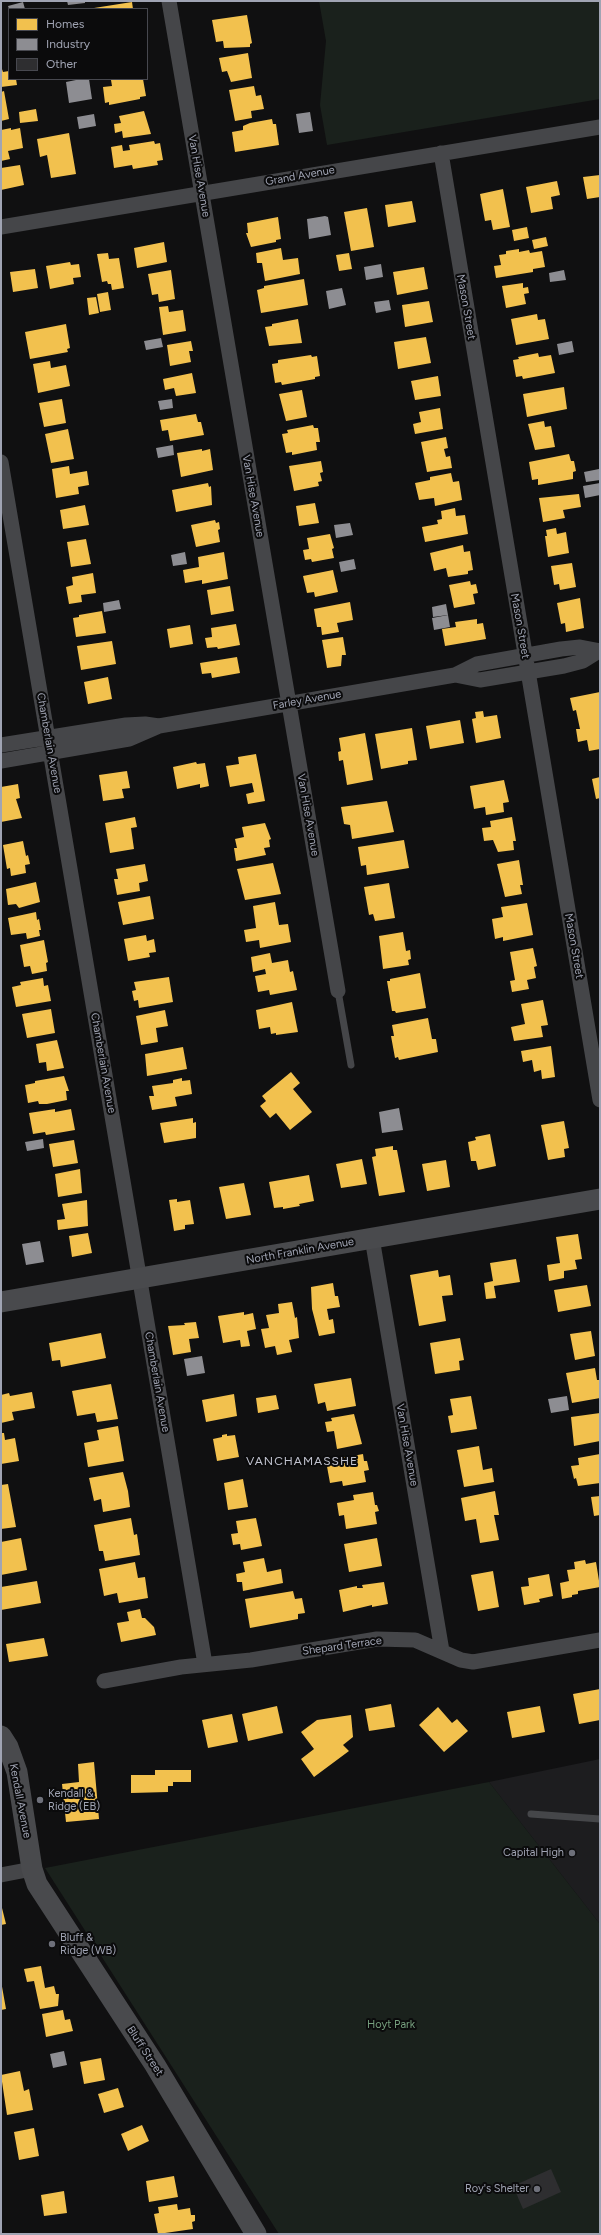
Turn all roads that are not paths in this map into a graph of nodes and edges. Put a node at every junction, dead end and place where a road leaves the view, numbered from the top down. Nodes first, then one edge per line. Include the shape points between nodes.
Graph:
1 (169, 1) edge
2 (600, 127) edge
3 (441, 153) junction
4 (202, 193) junction
5 (1, 227) edge
6 (1, 462) edge
7 (599, 651) edge
8 (525, 655) junction
9 (528, 672) junction
10 (455, 675) junction
11 (289, 703) junction
12 (159, 726) junction
13 (48, 737) junction
14 (1, 745) edge
15 (50, 753) junction
16 (1, 761) edge
17 (338, 991) joint
18 (351, 1065) dead end
19 (600, 1100) edge
20 (600, 1199) edge
21 (372, 1238) junction
22 (140, 1278) junction
23 (1, 1302) edge
24 (600, 1640) edge
25 (442, 1651) junction
26 (205, 1664) junction
27 (104, 1681) dead end
28 (1, 1736) edge
29 (531, 1814) dead end
30 (600, 1819) edge
31 (32, 1869) junction
32 (1, 1875) edge
33 (256, 2234) edge

1 - 4 street, Van Hise Avenue
2 - 3 street, Grand Avenue
3 - 4 street, Grand Avenue
3 - 8 street, Mason Street
4 - 5 street, Grand Avenue
4 - 11 street, Van Hise Avenue
6 - 13 street, Chamberlain Avenue
7 - 8 street, Farley Avenue via 580,647
7 - 9 street, Farley Avenue via 582,661
8 - 9 street, Mason Street
8 - 10 street, Farley Avenue via 477,664
9 - 10 street, Farley Avenue via 480,680
9 - 19 street, Mason Street
10 - 11 street, Farley Avenue
11 - 12 street, Farley Avenue
11 - 17 street, Van Hise Avenue
12 - 13 street, Farley Avenue via 126,725
12 - 15 street, Farley Avenue via 129,739
13 - 14 street, Farley Avenue
13 - 15 street, Chamberlain Avenue
15 - 16 street, Farley Avenue
15 - 22 street, Chamberlain Avenue
17 - 18 lane
20 - 21 street, North Franklin Avenue
21 - 22 street, North Franklin Avenue
21 - 25 street, Van Hise Avenue
22 - 23 street, North Franklin Avenue
22 - 26 street, Chamberlain Avenue
24 - 25 street, Shepard Terrace via 473,1662 461,1660
25 - 26 street, Shepard Terrace via 416,1640 377,1639 252,1660
26 - 27 street, Shepard Terrace
28 - 31 street, Kendall Avenue via 17,1772
29 - 30 lane
31 - 32 street
31 - 33 street, Bluff Street via 37,1884 155,2065

